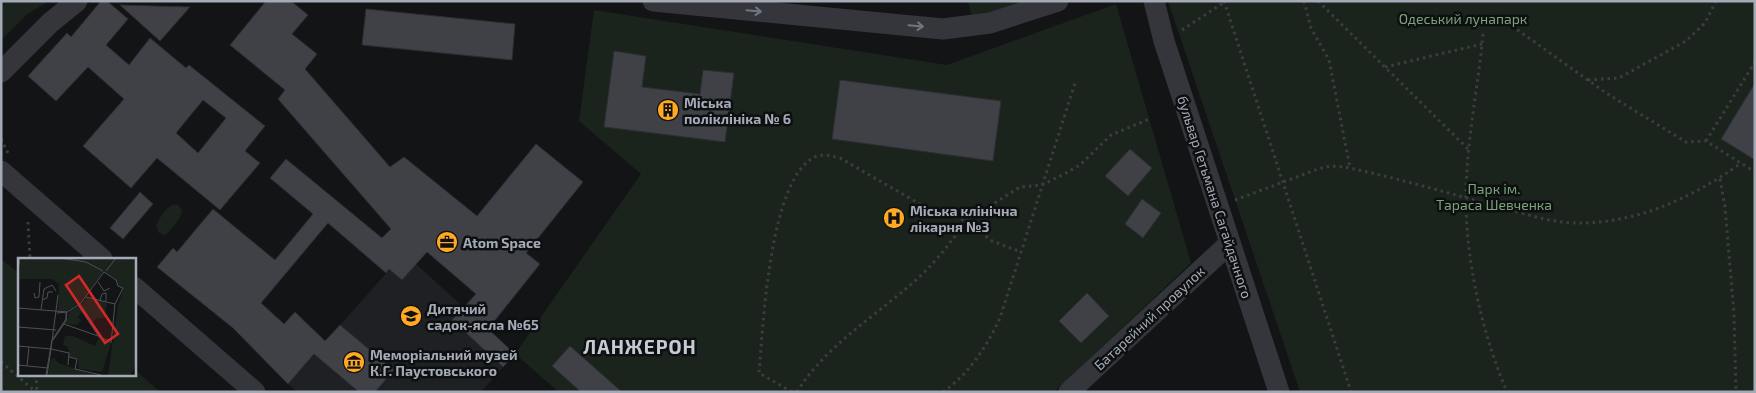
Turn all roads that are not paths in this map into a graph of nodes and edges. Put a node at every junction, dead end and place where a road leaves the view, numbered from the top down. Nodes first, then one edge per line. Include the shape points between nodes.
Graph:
1 (77, 1) edge
2 (653, 1) edge
3 (1058, 1) edge
4 (1154, 1) edge
5 (1, 72) edge
6 (1, 170) edge
7 (1229, 244) junction
8 (101, 258) edge
9 (135, 288) edge
10 (255, 392) edge
11 (1069, 392) edge
12 (1279, 392) edge

1 - 5 street via 50,22
2 -> 3 street via 943,29 990,23
4 - 7 street, бульвар Гетьмана Сагайдачного
6 - 8 street
7 - 11 street, Батарейний провулок
7 - 12 street, бульвар Гетьмана Сагайдачного
9 - 10 street

